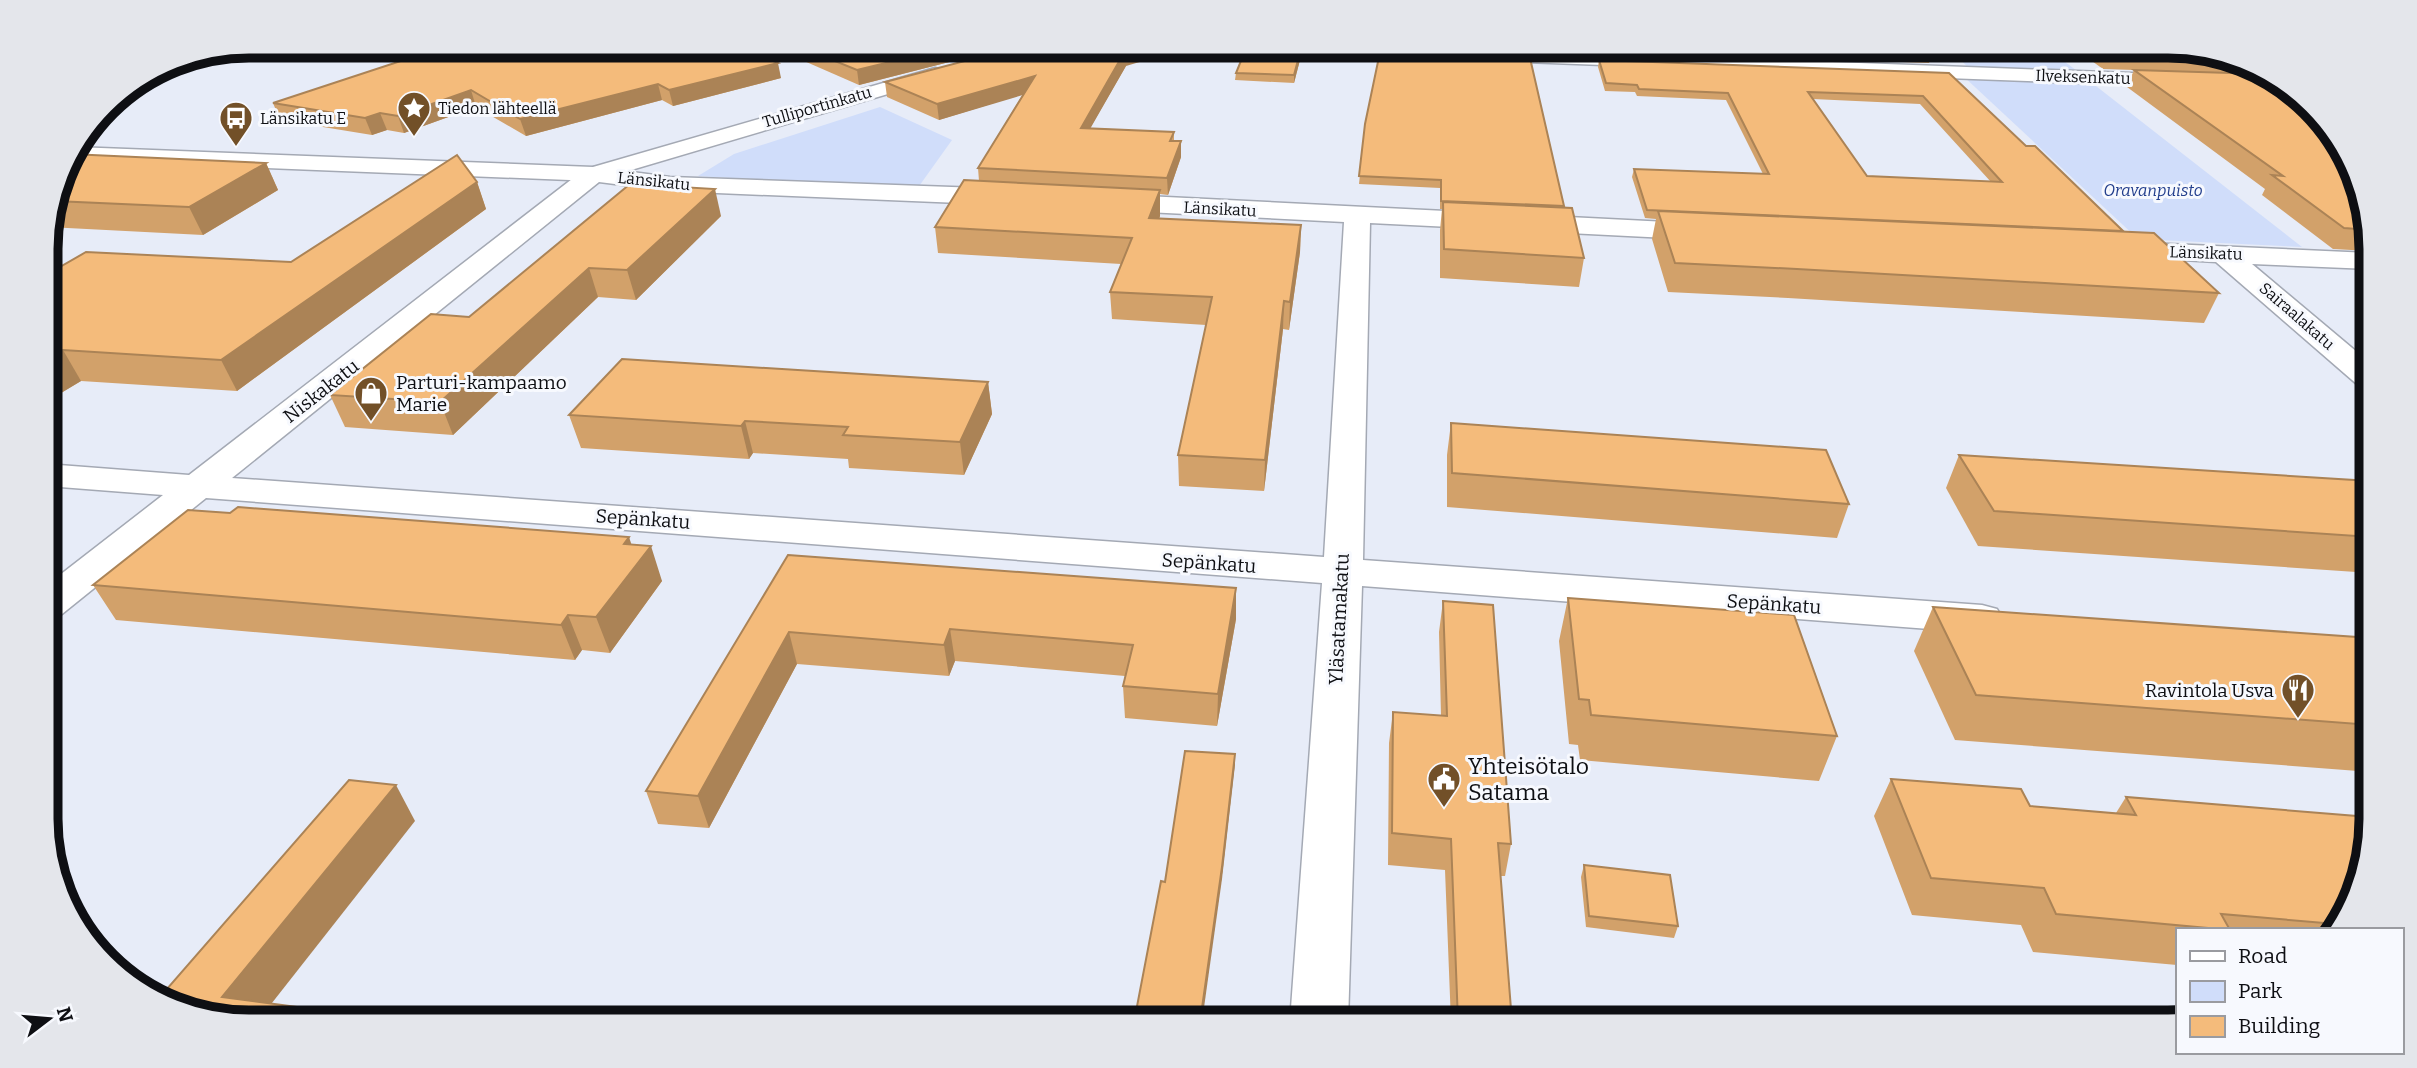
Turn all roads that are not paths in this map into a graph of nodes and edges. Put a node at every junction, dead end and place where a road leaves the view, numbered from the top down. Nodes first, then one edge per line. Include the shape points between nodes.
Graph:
1 (1576, 58) edge
2 (949, 71) edge
3 (2210, 82) edge
4 (82, 154) edge
5 (594, 174) junction
6 (1039, 199) edge
7 (1080, 201) edge
8 (1357, 216) junction
9 (1728, 233) edge
10 (2100, 249) edge
11 (2223, 254) junction
12 (2359, 260) edge
13 (2359, 370) edge
14 (58, 476) edge
15 (198, 486) junction
16 (1343, 571) junction
17 (58, 596) edge
18 (2023, 623) edge
19 (1320, 1010) edge

1 - 3 street, Ilveksenkatu
2 - 5 street, Tulliportinkatu
4 - 5 street, Länsikatu
5 - 6 street, Länsikatu via 670,184
5 - 15 street, Niskakatu
7 - 8 street, Länsikatu
8 - 9 street, Länsikatu
8 - 16 street, Yläsatamakatu
10 - 11 street, Länsikatu
11 - 12 street, Länsikatu
11 - 13 street, Sairaalakatu
14 - 15 street, Sepänkatu
15 - 16 street, Sepänkatu
15 - 17 street, Niskakatu
16 - 18 street, Sepänkatu
16 - 19 street, Yläsatamakatu

